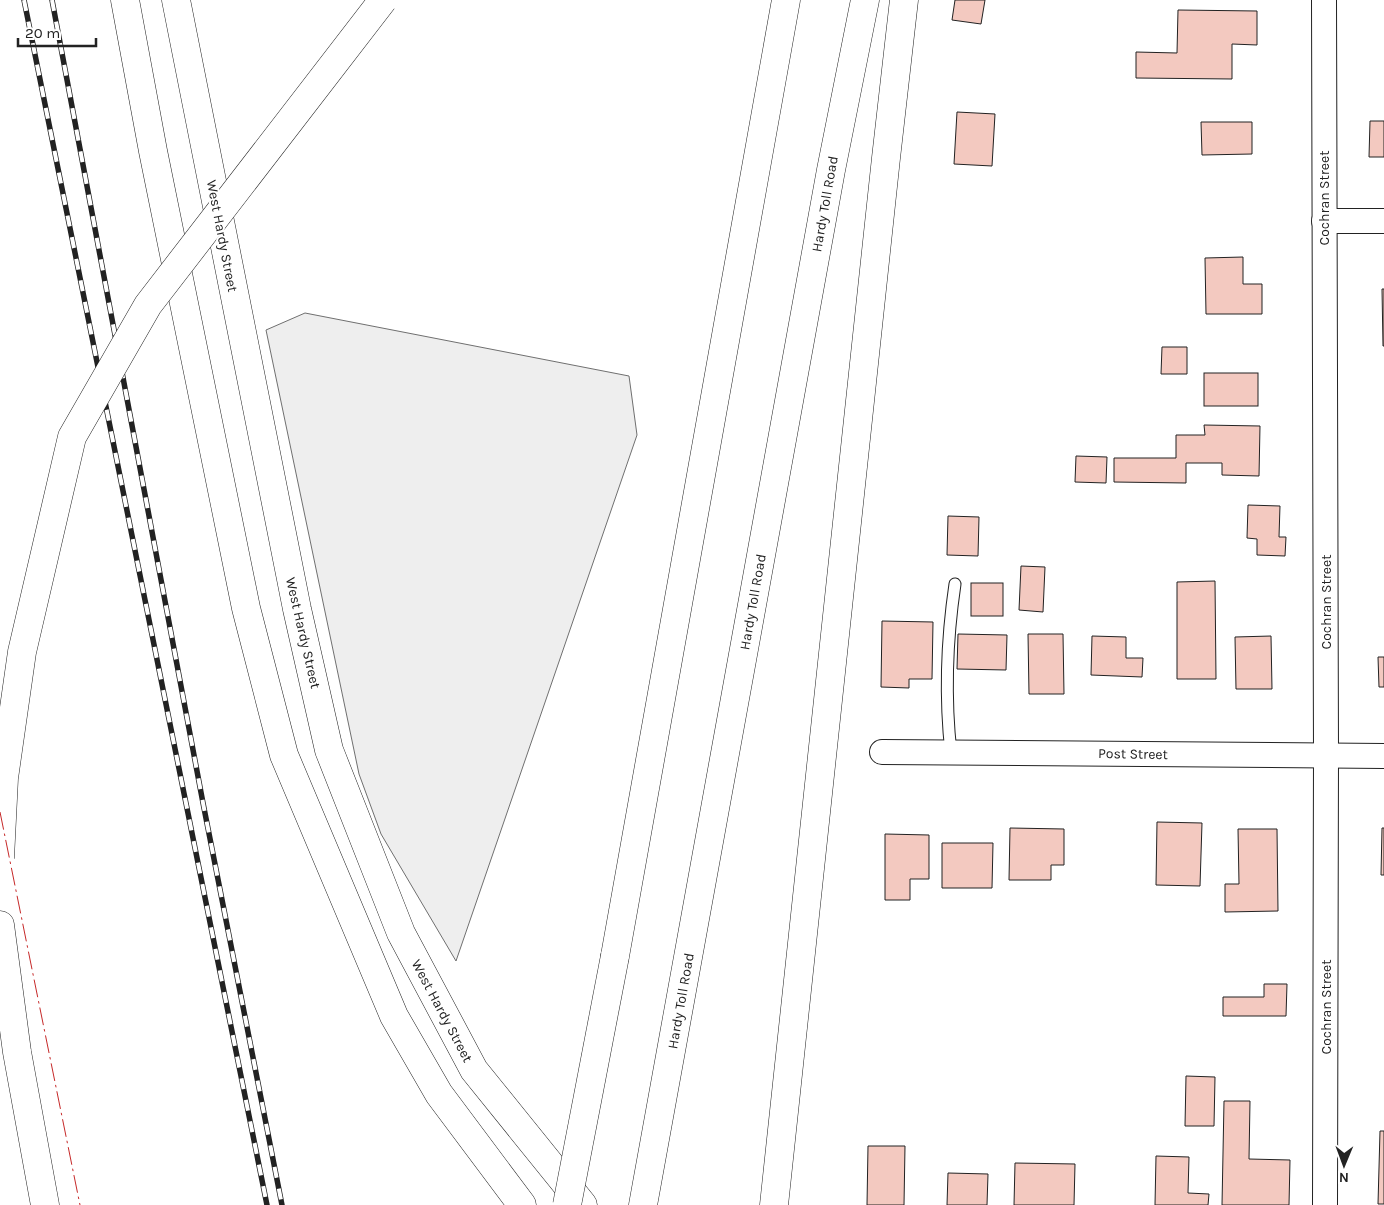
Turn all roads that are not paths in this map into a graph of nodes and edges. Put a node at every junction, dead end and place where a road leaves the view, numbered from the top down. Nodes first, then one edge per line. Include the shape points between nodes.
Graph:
1 (176, 0) edge
2 (383, 0) edge
3 (786, 0) edge
4 (865, 0) edge
5 (904, 0) edge
6 (1324, 0) edge
7 (128, 1) edge
8 (1324, 221) junction
9 (1384, 221) edge
10 (955, 584) dead end
11 (882, 752) dead end
12 (951, 753) junction
13 (1326, 756) junction
14 (1384, 756) edge
15 (0, 858) edge
16 (0, 925) edge
17 (45, 1205) edge
18 (522, 1205) edge
19 (567, 1205) edge
20 (583, 1205) edge
21 (643, 1205) edge
22 (774, 1205) edge
23 (1325, 1205) edge

1 - 20 main road, West Hardy Street via 297,609 330,750 401,933 474,1070
2 - 15 main road, bridge via 148,305 72,437 22,652 4,778
3 - 19 main road, bridge via 615,956
4 - 21 main road, Hardy Toll Road via 829,180
5 - 22 main road
6 - 8 street, Cochran Street
7 - 18 main road via 155,161 246,608 284,755 394,1016 439,1094
8 - 9 street
8 - 13 street, Cochran Street
10 - 12 lane via 949,622 948,729
11 - 12 street, Post Street
12 - 13 street, Post Street
13 - 14 street, Post Street
13 - 23 street, Cochran Street
16 - 17 main road via 17,1052

